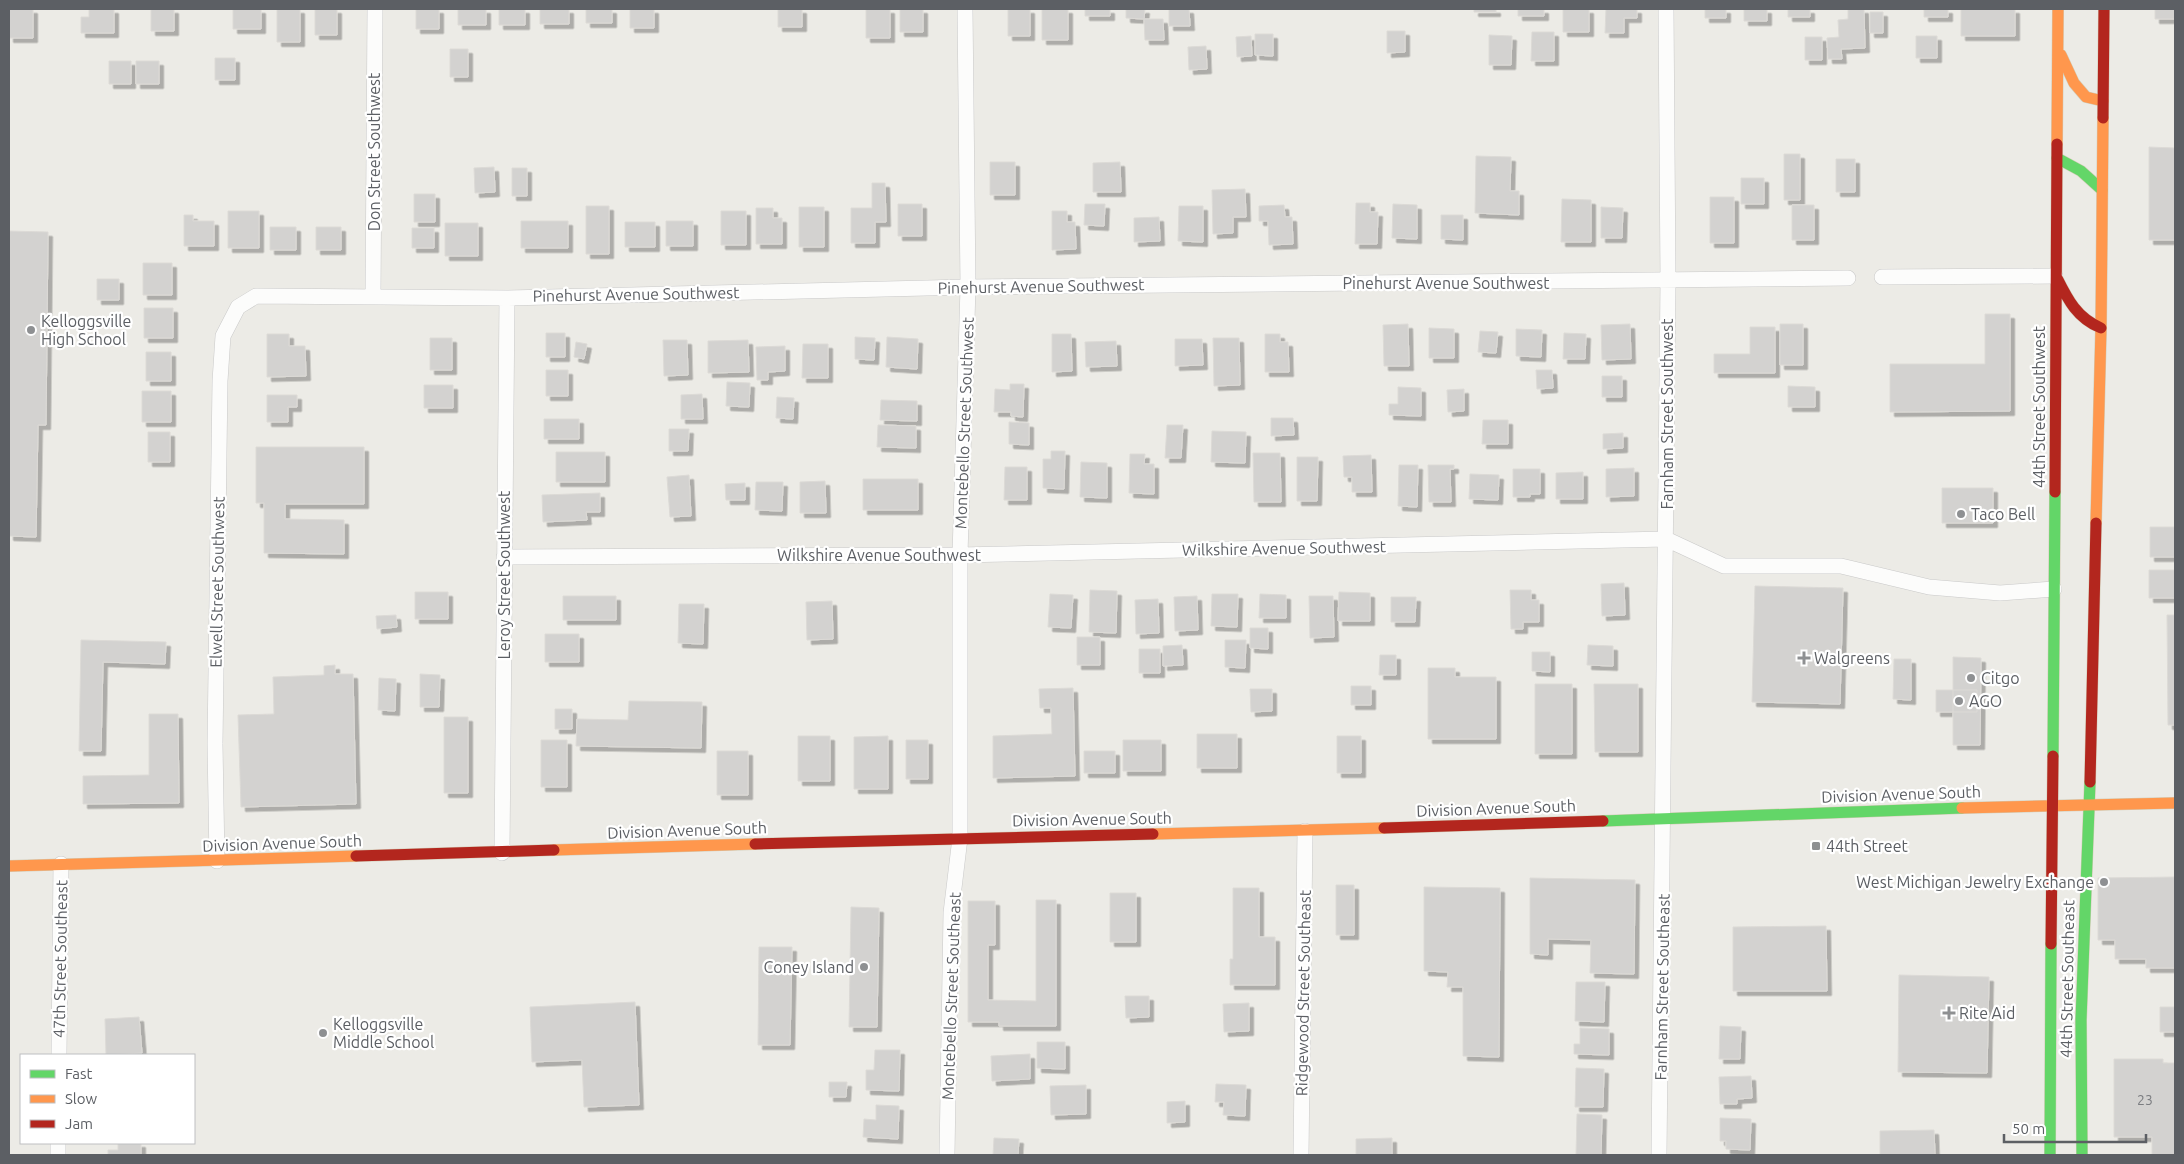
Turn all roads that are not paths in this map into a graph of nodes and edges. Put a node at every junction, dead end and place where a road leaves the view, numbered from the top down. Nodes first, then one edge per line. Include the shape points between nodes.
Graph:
1 (375, 9) edge
2 (966, 9) edge
3 (1666, 9) edge
4 (2058, 9) edge
5 (2104, 9) edge
6 (2058, 48) junction
7 (2103, 101) junction
8 (2057, 158) junction
9 (2102, 190) junction
10 (2055, 276) junction
11 (1882, 277) dead end
12 (1848, 278) dead end
13 (1668, 281) junction
14 (968, 287) junction
15 (373, 296) junction
16 (507, 298) junction
17 (238, 307) joint
18 (2101, 328) junction
19 (1666, 539) junction
20 (960, 555) junction
21 (504, 557) junction
22 (2054, 589) junction
23 (2175, 803) edge
24 (2088, 804) junction
25 (2052, 805) junction
26 (1663, 819) junction
27 (1305, 831) junction
28 (960, 838) junction
29 (502, 853) junction
30 (217, 861) junction
31 (61, 864) junction
32 (9, 866) edge
33 (59, 1054) edge
34 (948, 1155) edge
35 (1301, 1155) edge
36 (1659, 1155) edge
37 (2050, 1155) edge
38 (2082, 1155) edge

1 - 15 street, Don Street Southwest
2 - 14 street, Montebello Street Southwest
3 - 13 street, Farnham Street Southwest
4 - 6 main road, 44th Street Southwest
5 - 7 main road
6 - 7 main road via 2074,83 2086,96
6 - 8 main road, 44th Street Southwest
7 - 9 main road
8 - 9 main road via 2085,173
8 - 10 main road, 44th Street Southwest
9 - 18 main road
10 - 11 street
10 - 18 main road via 2076,312 2088,324
10 - 22 main road, 44th Street Southwest
12 - 13 street, Pinehurst Avenue Southwest
13 - 14 street, Pinehurst Avenue Southwest
13 - 19 street, Farnham Street Southwest
14 - 16 street, Pinehurst Avenue Southwest
14 - 20 street, Montebello Street Southwest
15 - 16 street, Pinehurst Avenue Southwest
15 - 17 street, Pinehurst Avenue Southwest via 256,296
16 - 21 street, Leroy Street Southwest
17 - 30 street, Elwell Street Southwest via 223,336 220,381 215,737
18 - 24 main road
19 - 20 street, Wilkshire Avenue Southwest
19 - 22 street, Wilkshire Avenue Southwest via 1724,566 1841,566 1929,587 2000,593
19 - 26 street, Farnham Street Southwest
20 - 21 street, Wilkshire Avenue Southwest
20 - 28 street, Montebello Street Southwest
21 - 29 street, Leroy Street Southwest
22 - 25 main road, 44th Street Southwest
23 - 24 main road, Division Avenue South
24 - 25 main road, Division Avenue South
24 - 38 main road, 44th Street Southeast via 2081,1020
25 - 26 main road, Division Avenue South
25 - 37 main road, 44th Street Southeast
26 - 27 main road, Division Avenue South
26 - 36 street, Farnham Street Southeast
27 - 28 main road, Division Avenue South
27 - 35 street, Ridgewood Street Southeast
28 - 29 main road, Division Avenue South
28 - 34 street, Montebello Street Southeast via 951,913
29 - 30 main road, Division Avenue South
30 - 31 main road, Division Avenue South
31 - 32 main road, Division Avenue South
31 - 33 street, 47th Street Southeast

